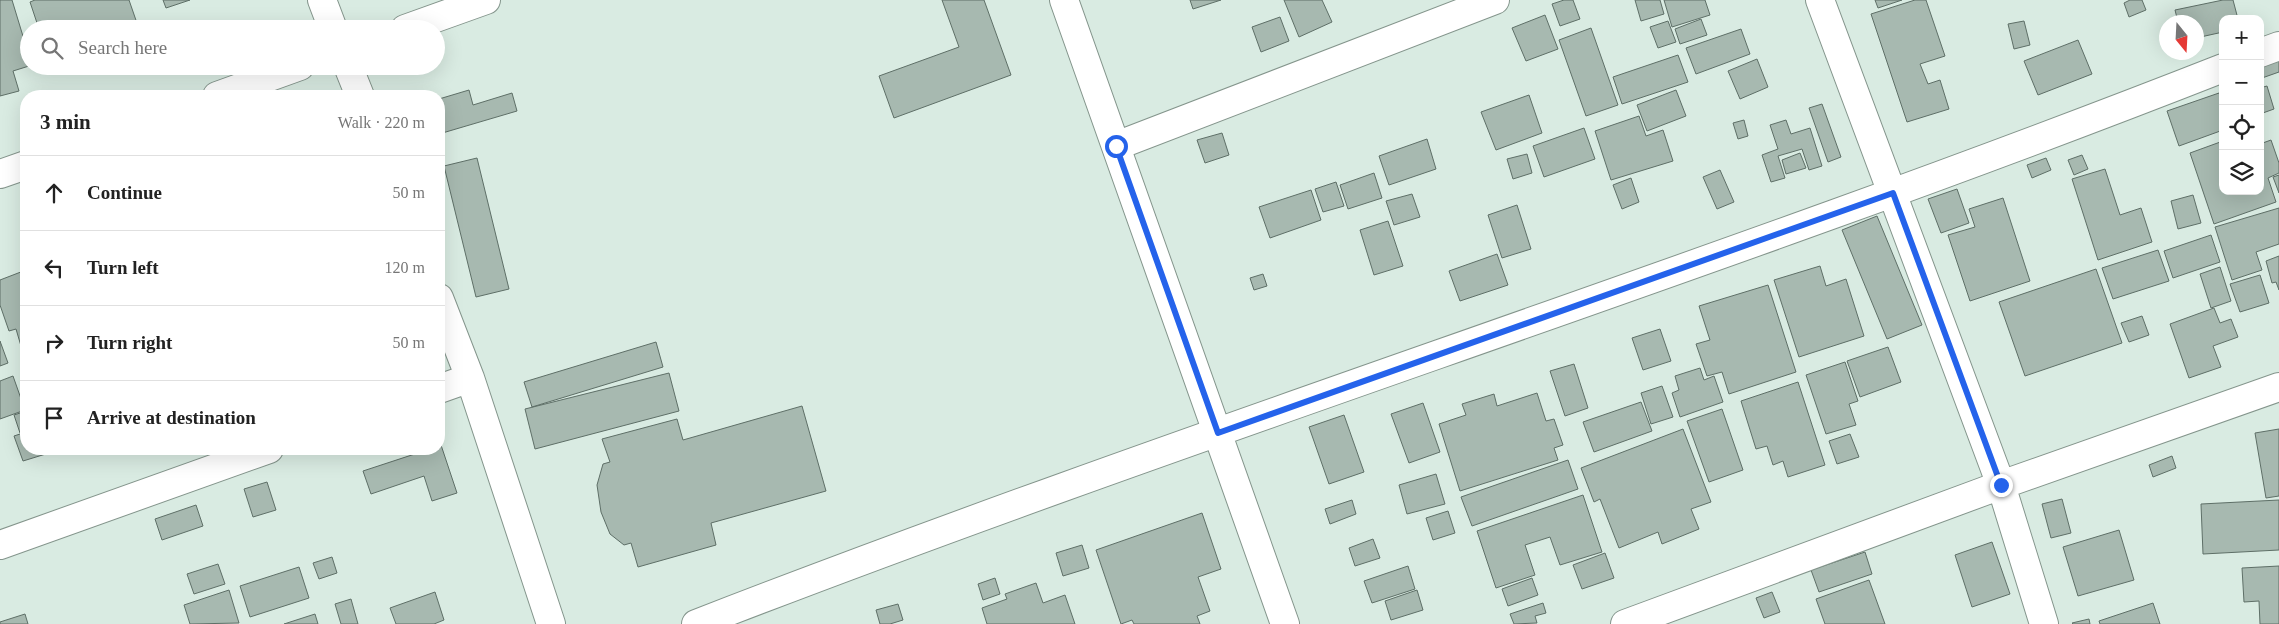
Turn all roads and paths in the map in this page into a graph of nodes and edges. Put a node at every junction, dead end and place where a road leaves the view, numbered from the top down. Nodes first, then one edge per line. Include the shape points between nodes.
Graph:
1 (322, 0) edge
2 (486, 0) edge
3 (1064, 0) edge
4 (1494, 0) edge
5 (1820, 0) edge
6 (330, 20) edge
7 (430, 20) edge
8 (2279, 46) edge
9 (2264, 52) edge
10 (2219, 70) edge
11 (275, 75) edge
12 (352, 75) edge
13 (234, 90) edge
14 (358, 90) edge
15 (1116, 146) junction
16 (20, 167) edge
17 (0, 174) edge
18 (1893, 193) junction
19 (445, 313) edge
20 (470, 378) junction
21 (445, 387) edge
22 (2279, 387) edge
23 (1218, 433) junction
24 (252, 455) edge
25 (2001, 485) junction
26 (0, 545) edge
27 (551, 624) edge
28 (696, 624) edge
29 (1285, 624) edge
30 (1625, 624) edge
31 (2044, 624) edge

1 - 6 street
2 - 7 street
3 - 15 street
4 - 15 street
5 - 18 street
8 - 9 street
10 - 18 street
11 - 13 street
12 - 14 street
15 - 23 street
16 - 17 street
18 - 23 street
18 - 25 street
19 - 20 street
20 - 21 street
20 - 27 street
22 - 25 street
23 - 28 street via 890,549
23 - 29 street
24 - 26 street
25 - 30 street
25 - 31 street

